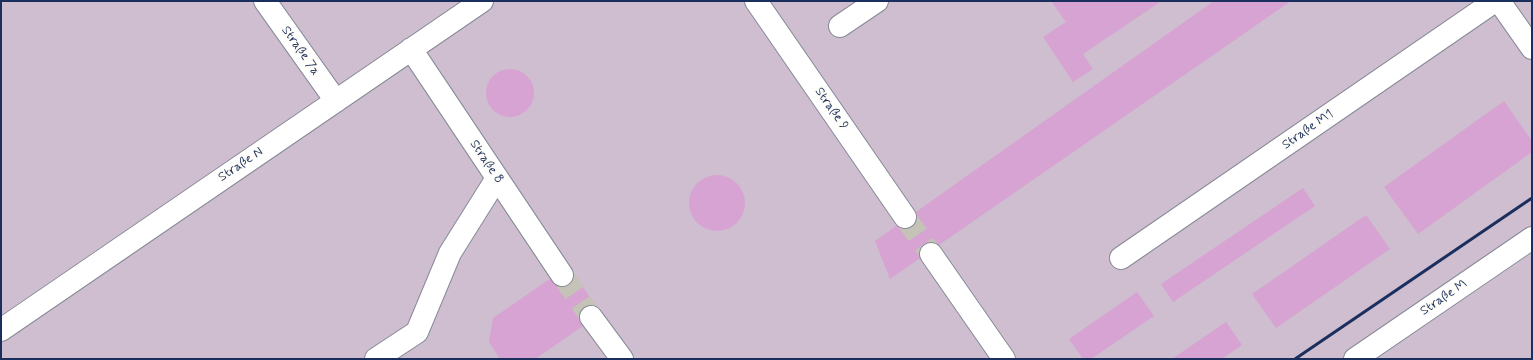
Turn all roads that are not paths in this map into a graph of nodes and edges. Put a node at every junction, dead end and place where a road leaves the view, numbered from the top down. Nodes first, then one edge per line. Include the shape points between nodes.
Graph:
1 (265, 1) edge
2 (482, 1) edge
3 (756, 1) edge
4 (877, 1) edge
5 (1495, 1) edge
6 (1499, 1) edge
7 (840, 26) dead end
8 (1532, 48) edge
9 (411, 49) junction
10 (336, 101) junction
11 (497, 178) junction
12 (905, 217) tunnel mouth
13 (1532, 238) edge
14 (931, 254) tunnel mouth
15 (1120, 258) dead end
16 (562, 275) tunnel mouth
17 (591, 317) tunnel mouth
18 (1, 330) edge
19 (376, 359) edge
20 (622, 359) edge
21 (1004, 359) edge
22 (1355, 359) edge

1 - 10 lane, Straße 7a
2 - 9 lane, Straße N
3 - 12 lane, Straße 9
4 - 7 lane
5 - 15 lane, Straße M1
6 - 8 lane
9 - 10 lane, Straße N
9 - 11 lane, Straße 8
10 - 18 lane, Straße N
11 - 16 lane, Straße 8
11 - 19 lane via 450,253 417,332
13 - 22 lane, Straße M
14 - 21 lane
17 - 20 lane

